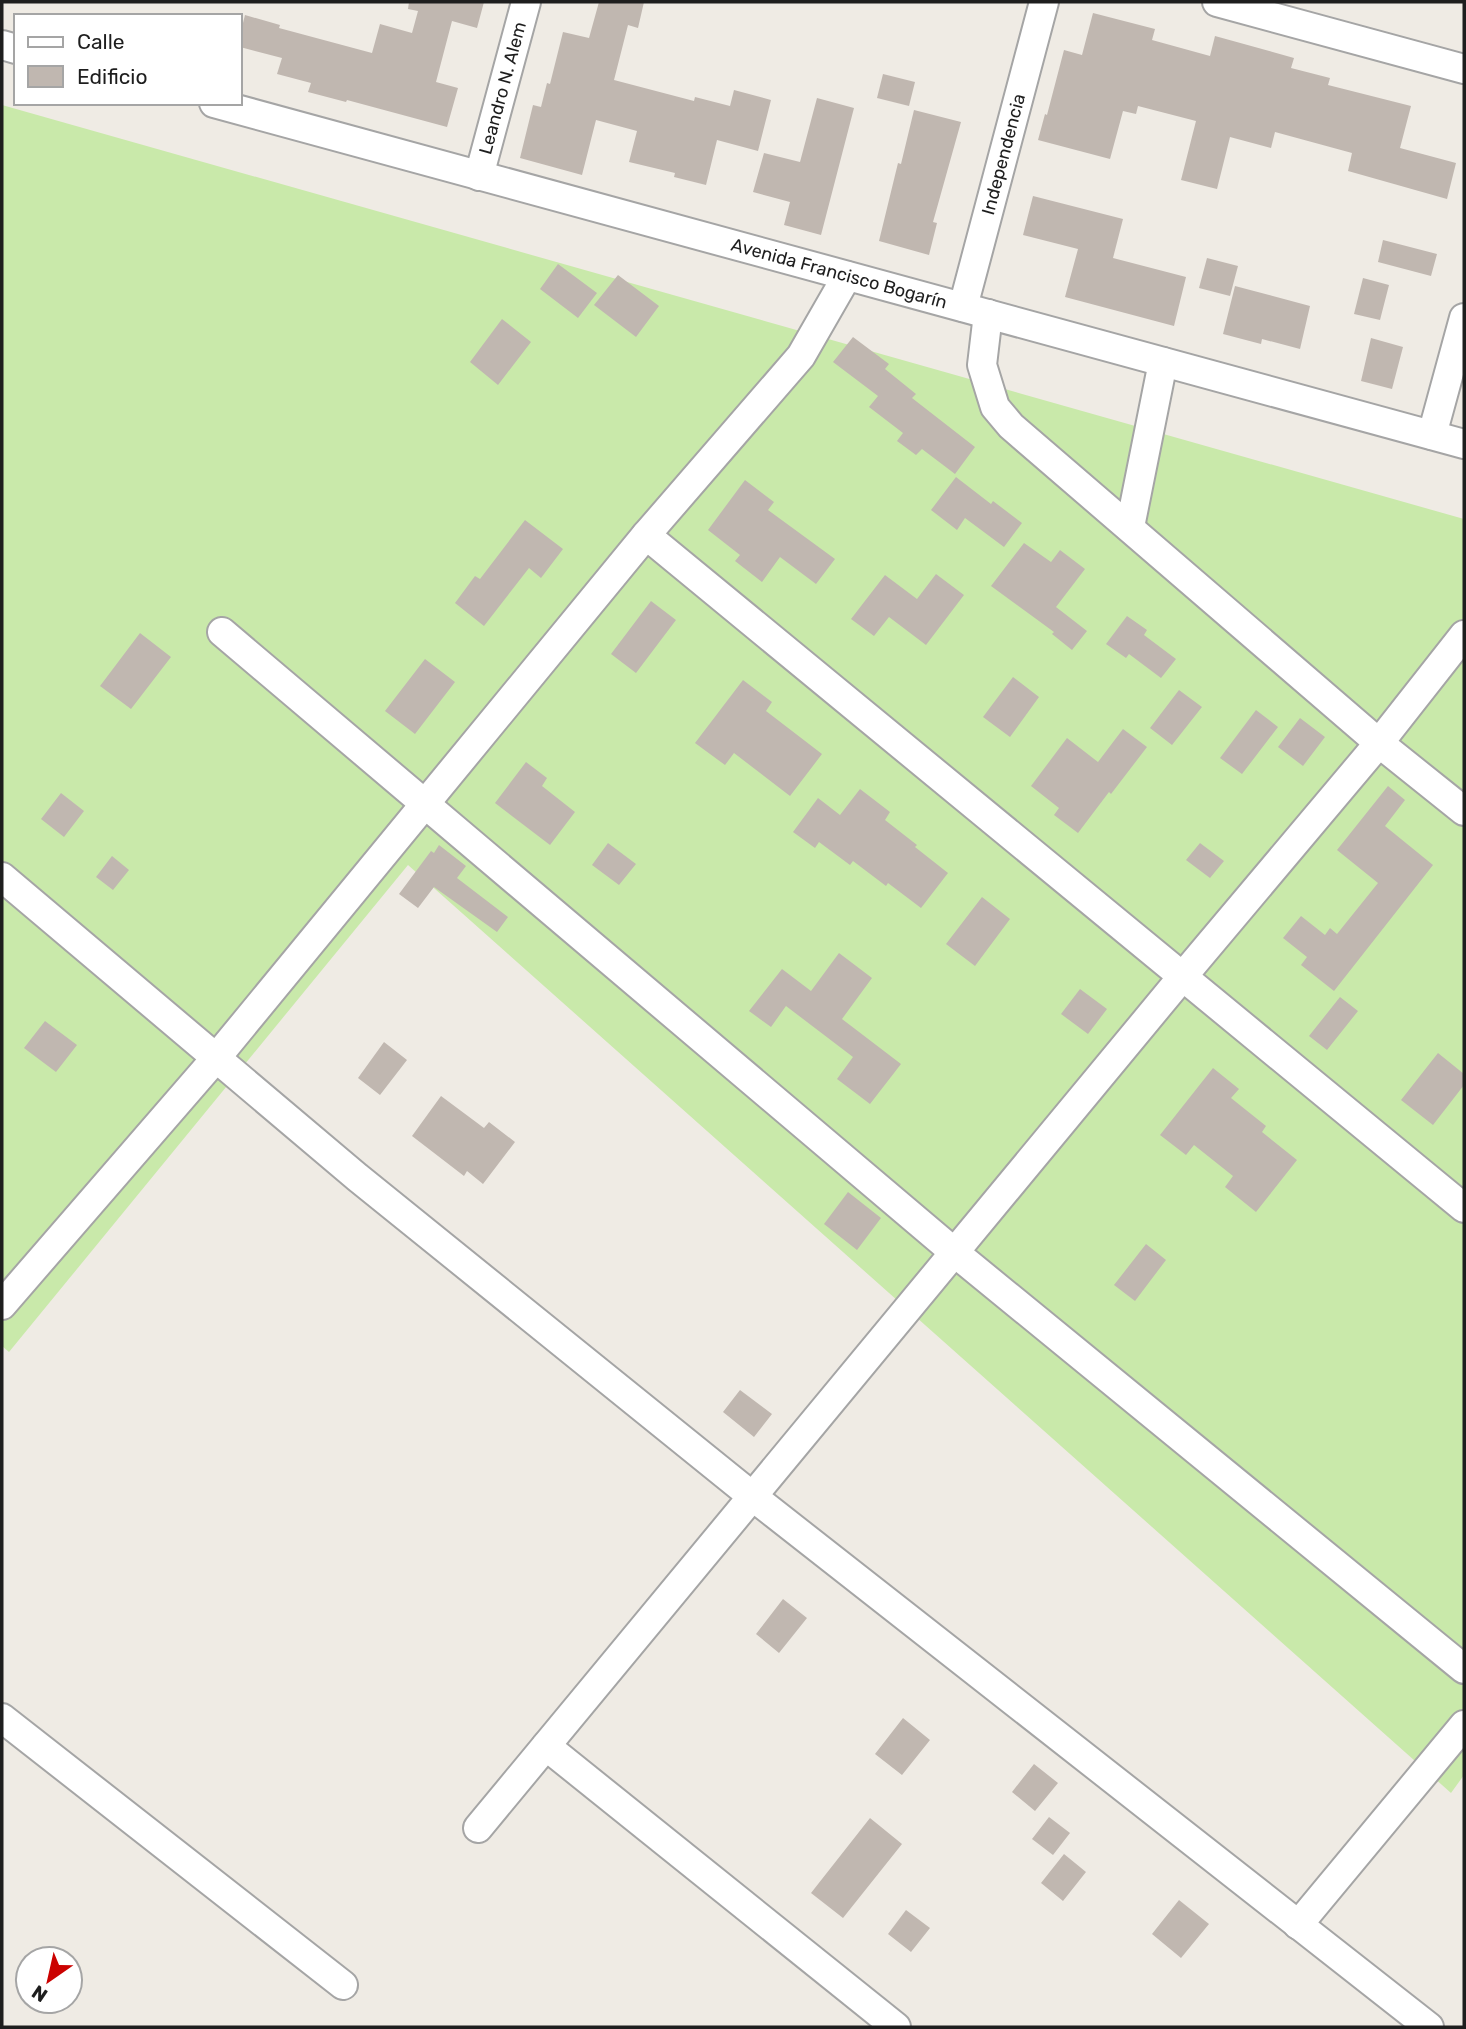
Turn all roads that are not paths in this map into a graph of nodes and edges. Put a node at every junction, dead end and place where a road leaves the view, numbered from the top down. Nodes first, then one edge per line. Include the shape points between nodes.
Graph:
1 (526, 2) edge
2 (1044, 2) edge
3 (1217, 2) edge
4 (1464, 69) edge
5 (221, 105) edge
6 (479, 176) junction
7 (847, 276) junction
8 (975, 311) junction
9 (1464, 318) edge
10 (1163, 362) junction
11 (1432, 435) junction
12 (1464, 444) edge
13 (1130, 527) junction
14 (646, 535) junction
15 (222, 632) dead end
16 (1464, 635) edge
17 (1379, 743) junction
18 (424, 803) junction
19 (1464, 811) edge
20 (2, 877) edge
21 (1183, 976) junction
22 (216, 1058) junction
23 (1464, 1208) edge
24 (954, 1252) junction
25 (3, 1300) edge
26 (752, 1496) junction
27 (1464, 1669) edge
28 (2, 1718) edge
29 (1464, 1725) edge
30 (546, 1746) junction
31 (478, 1828) dead end
32 (1298, 1925) junction
33 (343, 1985) dead end
34 (896, 2027) edge
35 (1429, 2027) edge

1 - 6 street, Leandro N. Alem
2 - 8 street, Independencia
3 - 4 street
5 - 6 street, Avenida Francisco Bogarín
6 - 7 street, Avenida Francisco Bogarín
7 - 8 street, Avenida Francisco Bogarín
7 - 14 street via 801,356
8 - 10 street, Avenida Francisco Bogarín
8 - 13 street, Independencia via 982,365 995,407 1011,426
9 - 11 street
10 - 11 street, Avenida Francisco Bogarín
10 - 13 street
11 - 12 street, Avenida Francisco Bogarín
13 - 17 street, Independencia
14 - 18 street
14 - 21 street
15 - 18 street
16 - 17 street
17 - 19 street, Independencia
17 - 21 street
18 - 22 street
18 - 24 street
20 - 22 street
21 - 23 street
21 - 24 street
22 - 25 street
22 - 26 street
24 - 26 street
24 - 27 street
26 - 30 street
26 - 32 street
28 - 33 street
29 - 32 street
30 - 31 street
30 - 34 street
32 - 35 street

